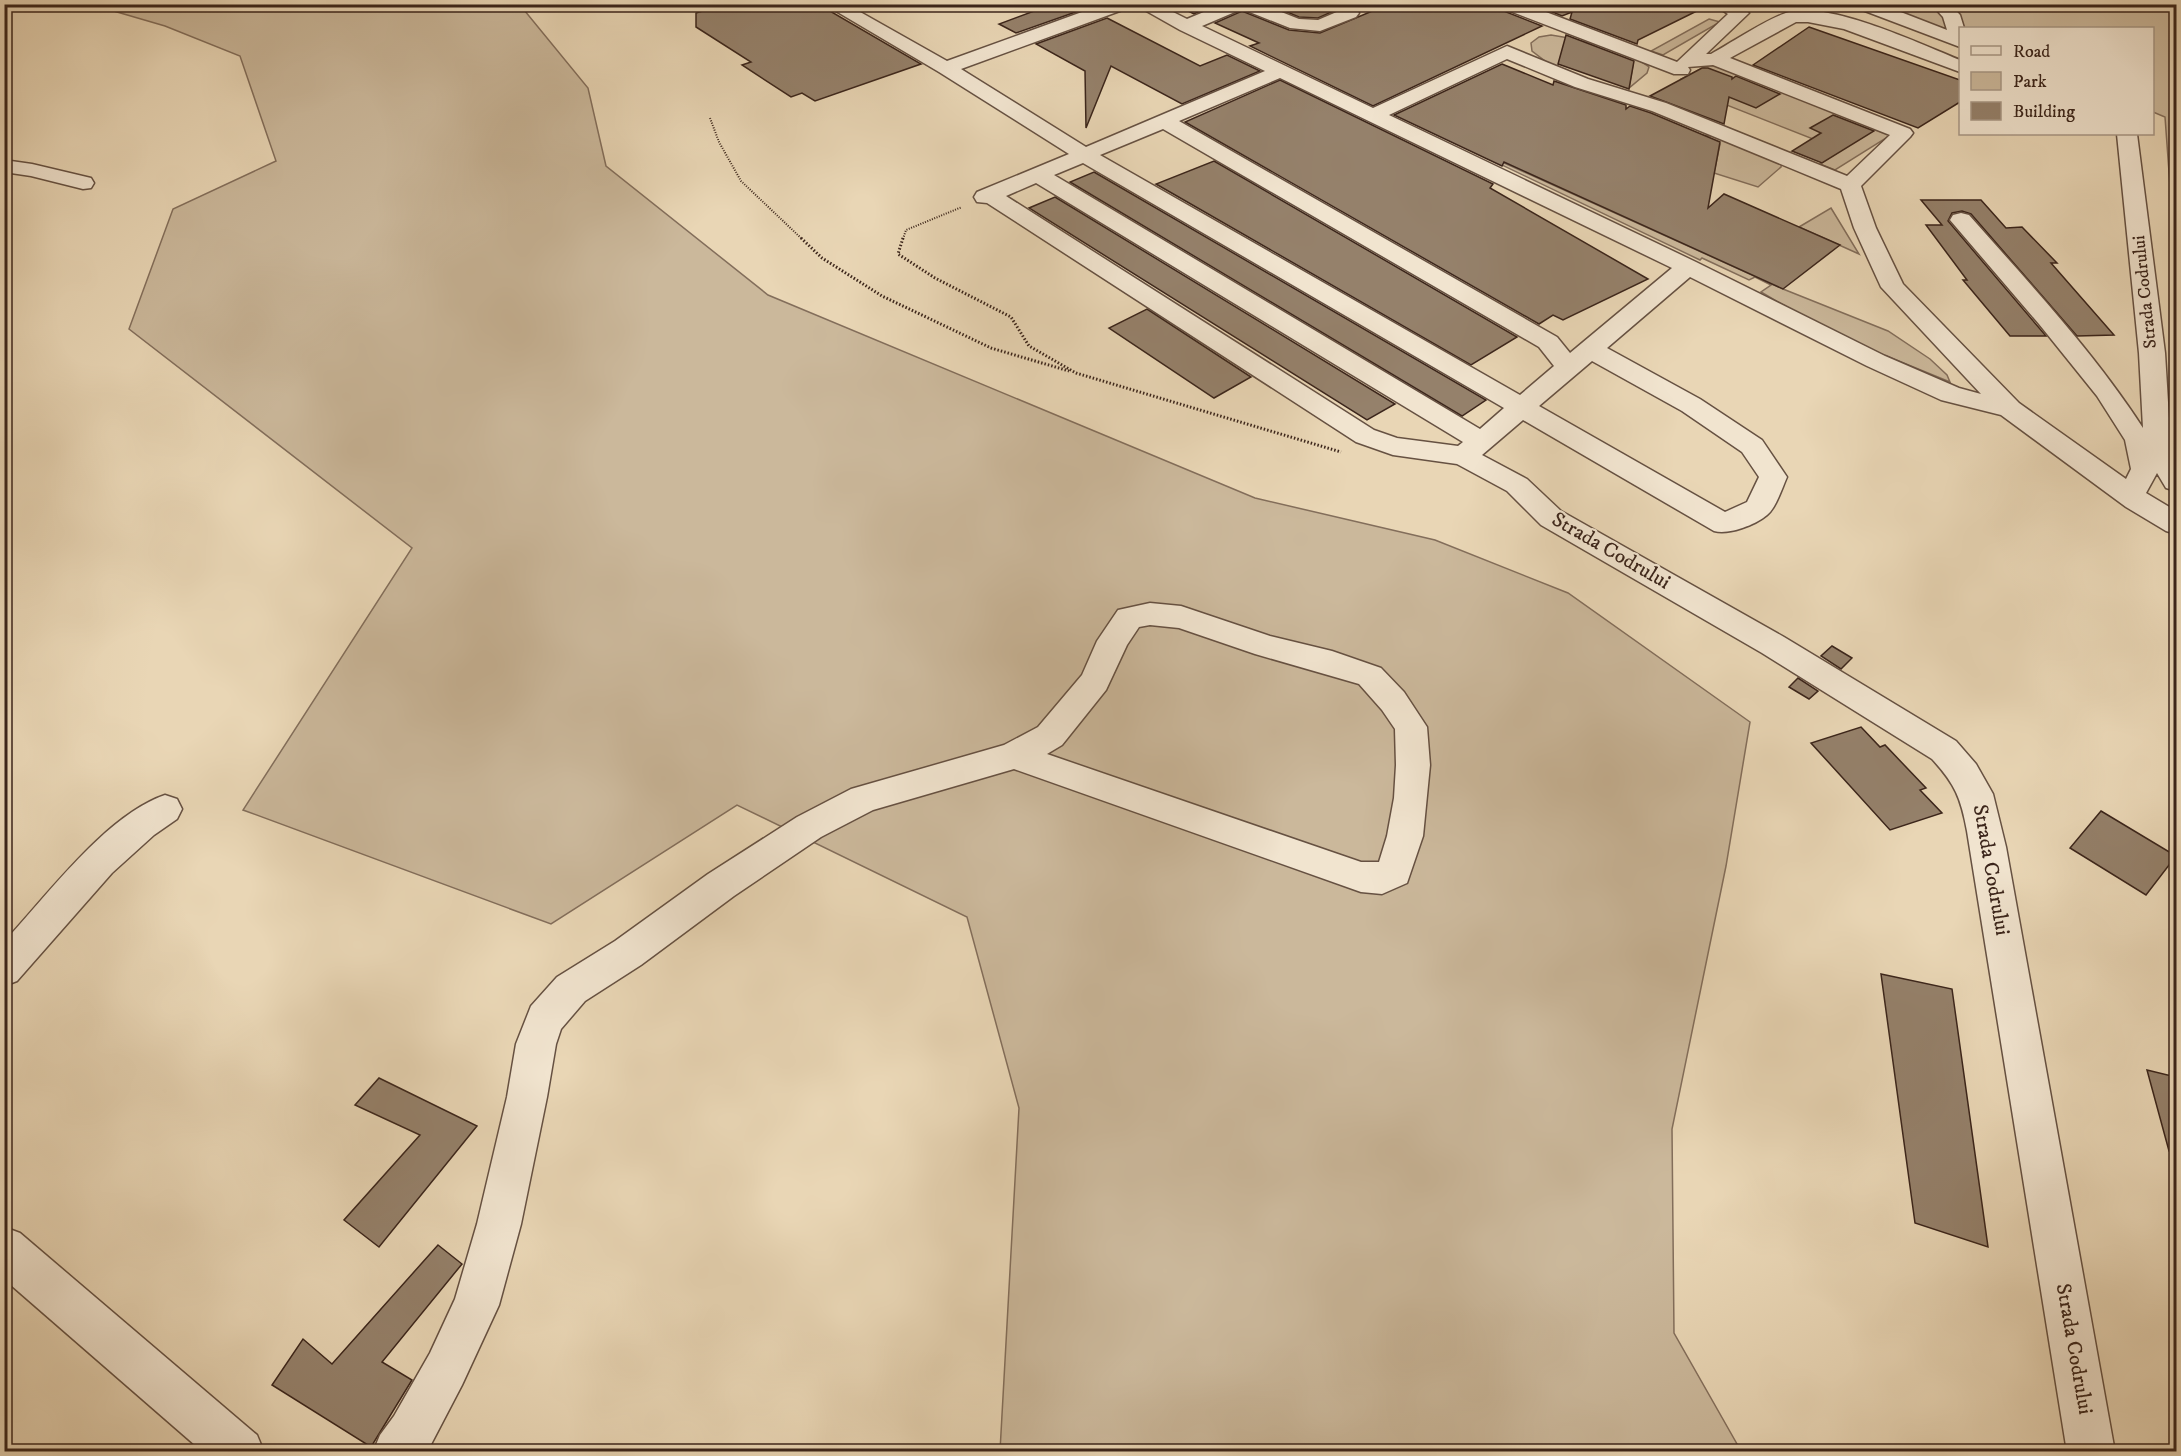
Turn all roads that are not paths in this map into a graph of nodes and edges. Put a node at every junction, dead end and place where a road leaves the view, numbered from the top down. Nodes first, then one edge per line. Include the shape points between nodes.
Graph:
1 (832, 4) edge
2 (1122, 4) edge
3 (1142, 4) edge
4 (1242, 4) edge
5 (1343, 4) edge
6 (1508, 4) edge
7 (1720, 4) edge
8 (1863, 4) edge
9 (1939, 4) edge
10 (1186, 26) junction
11 (1959, 39) edge
12 (1959, 42) edge
13 (1715, 59) junction
14 (1684, 65) junction
15 (1959, 66) edge
16 (946, 68) junction
17 (1278, 72) junction
18 (1659, 107) junction
19 (1373, 115) junction
20 (1164, 121) junction
21 (2127, 135) edge
22 (1085, 155) junction
23 (4, 166) edge
24 (1038, 175) junction
25 (83, 183) dead end
26 (1850, 185) junction
27 (1961, 220) dead end
28 (1688, 267) junction
29 (1589, 349) junction
30 (1568, 367) junction
31 (1521, 407) junction
32 (2010, 409) junction
33 (1473, 448) junction
34 (2176, 482) edge
35 (2130, 496) junction
36 (2176, 524) edge
37 (1014, 756) junction
38 (165, 809) dead end
39 (4, 969) edge
40 (4, 1250) edge
41 (240, 1452) edge
42 (397, 1452) edge
43 (2091, 1452) edge

1 - 16 street
2 - 16 street
3 - 10 street
4 - 5 street via 1296,24 1320,26 1350,13
4 - 10 street
6 - 14 street
7 - 14 street via 1740,13
8 - 12 street
9 - 11 street via 1951,15
10 - 17 street
13 - 14 street
13 - 15 street via 1803,15 1832,20
13 - 26 street via 1903,133
14 - 18 street
16 - 22 street
17 - 19 street
17 - 20 street
18 - 19 street via 1562,78 1507,52
18 - 26 street
19 - 28 street
20 - 22 street
20 - 30 street via 1548,342
21 - 34 street, Strada Codrului via 2152,353 2157,435
22 - 24 street
22 - 31 street
23 - 25 street
24 - 33 street, Strada Codrului
24 - 33 street via 988,196 1365,436 1393,446
26 - 32 street via 1893,287
27 - 35 street via 2107,392 2138,440 2145,469
28 - 29 street
28 - 32 street via 1950,394
29 - 30 street
29 - 31 street via 1691,405 1752,446 1773,477 1758,508 1724,524
30 - 31 street
31 - 33 street
32 - 35 street
33 - 43 street, Strada Codrului via 1551,518 1773,645 1944,750 1964,770 1977,795
35 - 36 street
37 - 37 street via 1361,877 1382,879 1394,872 1411,798 1411,727 1370,676 1180,617 1150,614 1129,618 1113,641 1095,681 1050,736
37 - 42 street via 863,799 721,885 628,954 571,989 545,1019 536,1044 499,1224 476,1305 446,1369
38 - 39 street via 140,824 98,864
40 - 41 street

